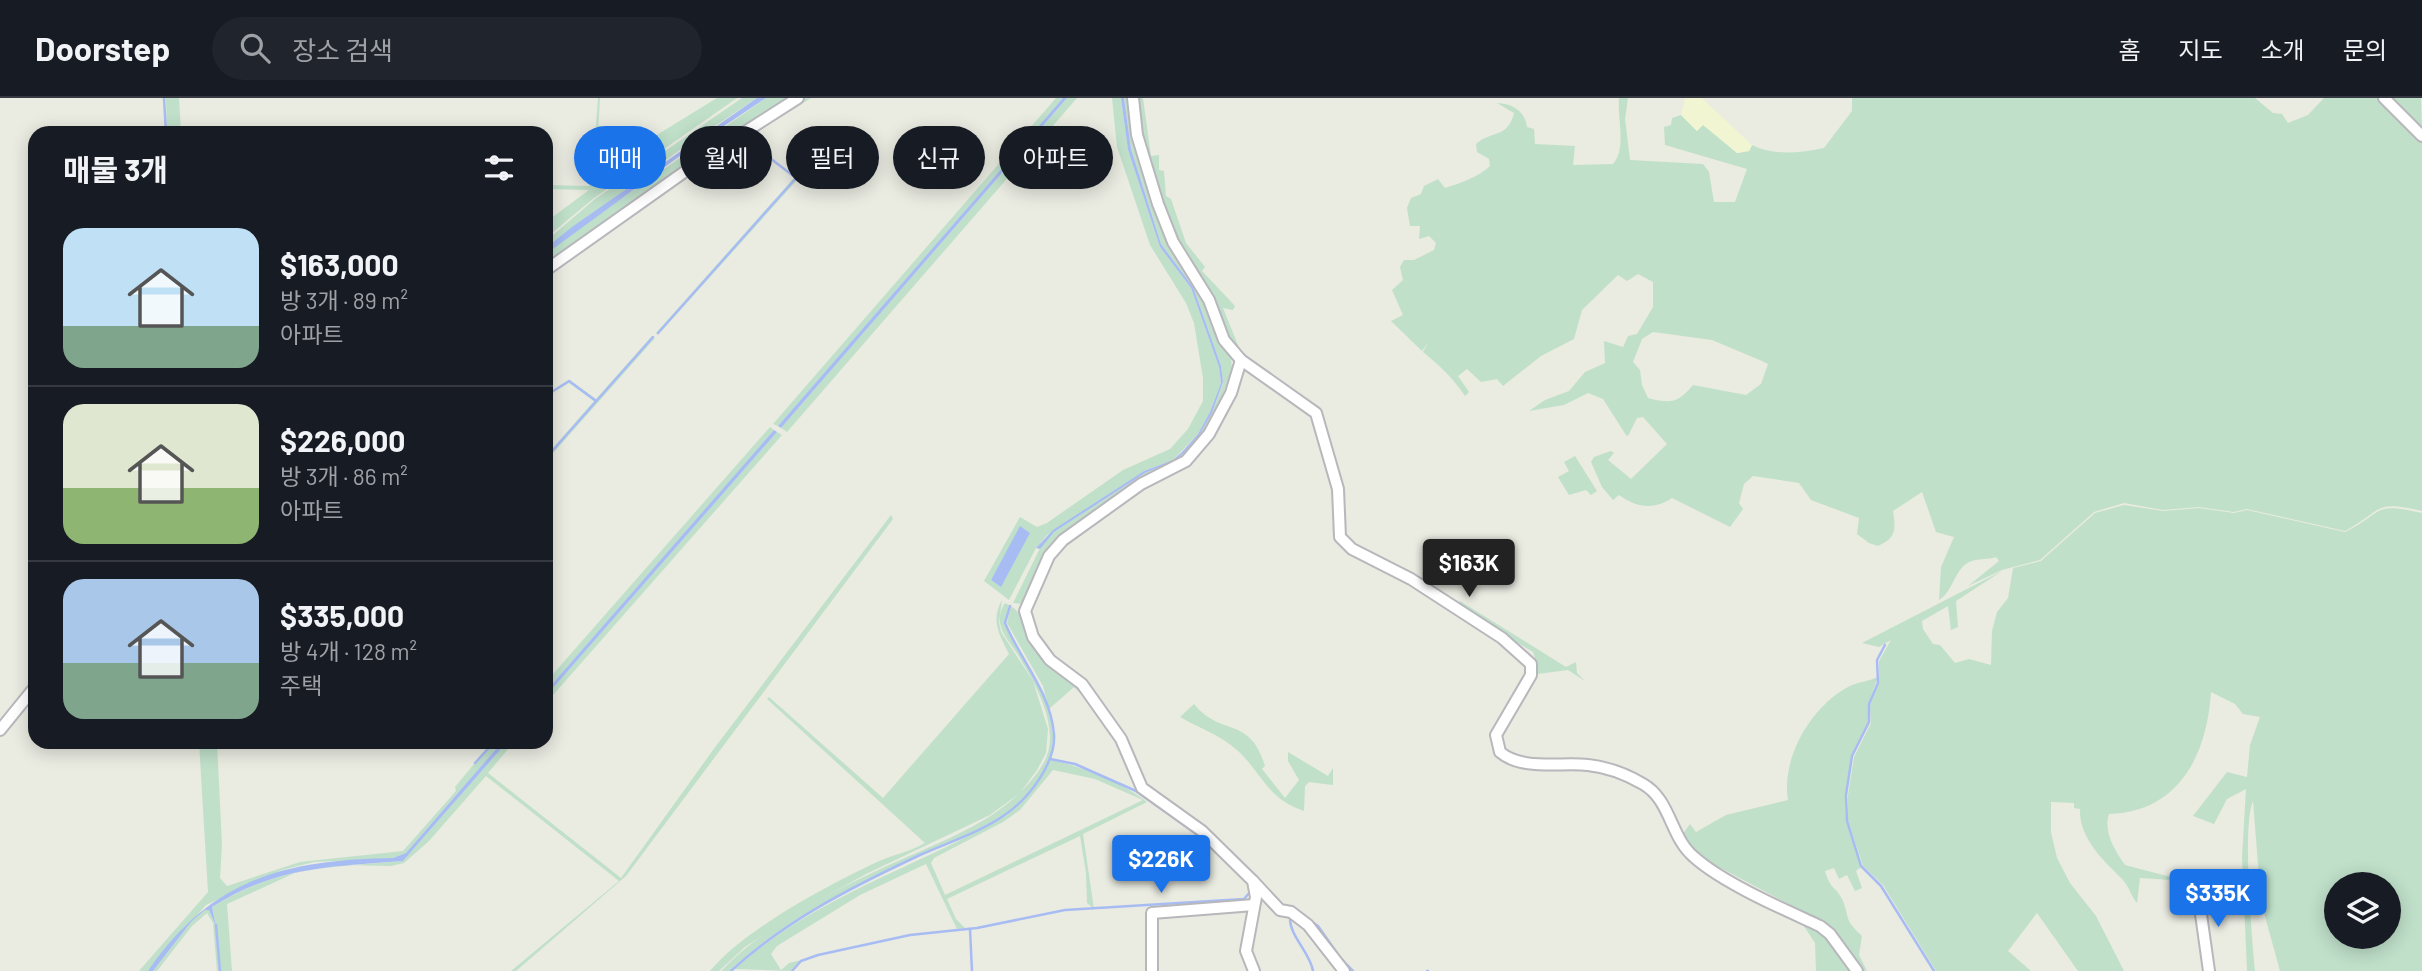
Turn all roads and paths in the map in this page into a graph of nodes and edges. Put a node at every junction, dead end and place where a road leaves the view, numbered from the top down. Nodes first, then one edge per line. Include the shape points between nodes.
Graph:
1 (798, 98) edge
2 (1133, 98) edge
3 (2384, 98) edge
4 (2422, 136) edge
5 (553, 265) edge
6 (1241, 360) junction
7 (28, 696) edge
8 (0, 730) edge
9 (1253, 881) junction
10 (2197, 892) dead end
11 (1254, 905) junction
12 (1152, 971) edge
13 (1254, 971) edge
14 (1345, 971) edge
15 (1857, 971) edge
16 (2209, 971) edge

1 - 5 street
2 - 6 street via 1137,135 1173,242 1209,300 1224,340
3 - 4 street
6 - 9 street via 1231,393 1209,434 1186,461 1140,484 1063,540 1049,556 1025,611 1033,637 1050,660 1082,684 1121,739 1142,788 1202,831
6 - 15 street via 1317,413 1338,489 1340,537 1352,549 1410,579 1502,638 1531,664 1531,675 1496,735 1500,752 1518,761 1609,768 1644,785 1657,794 1694,858 1820,926
7 - 8 street
9 - 11 street
9 - 14 street via 1280,910 1308,925
10 - 16 street
11 - 12 street via 1152,913
11 - 13 street via 1246,951

